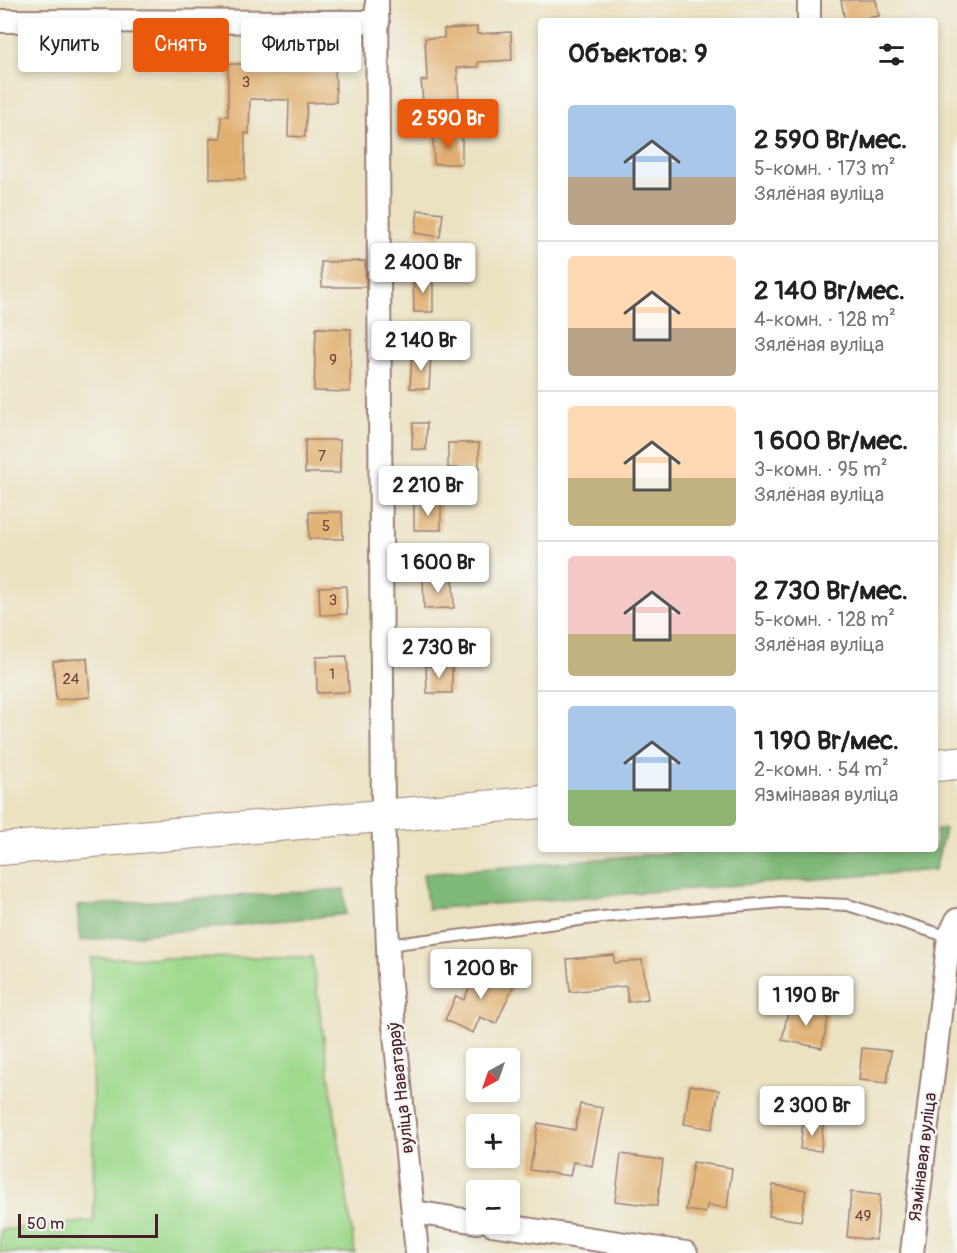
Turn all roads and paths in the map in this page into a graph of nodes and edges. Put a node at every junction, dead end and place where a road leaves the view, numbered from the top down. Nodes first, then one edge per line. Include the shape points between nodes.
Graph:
1 (808, 0) edge
2 (378, 11) edge
3 (809, 18) edge
4 (0, 21) edge
5 (957, 763) edge
6 (938, 765) edge
7 (538, 802) edge
8 (383, 816) junction
9 (0, 849) edge
10 (953, 928) edge
11 (388, 945) junction
12 (414, 1212) junction
13 (466, 1220) edge
14 (520, 1228) edge
15 (417, 1253) edge
16 (686, 1253) edge
17 (912, 1253) edge

1 - 3 street
2 - 4 street
2 - 8 street, вуліца Наватараў
5 - 6 main road
7 - 8 main road
8 - 9 main road
8 - 11 street, вуліца Наватараў
10 - 11 lane via 848,905 783,902 602,917
10 - 17 street, Язмінавая вуліца
11 - 12 street, вуліца Наватараў
12 - 13 street
12 - 15 street, вуліца Наватараў
14 - 16 street

